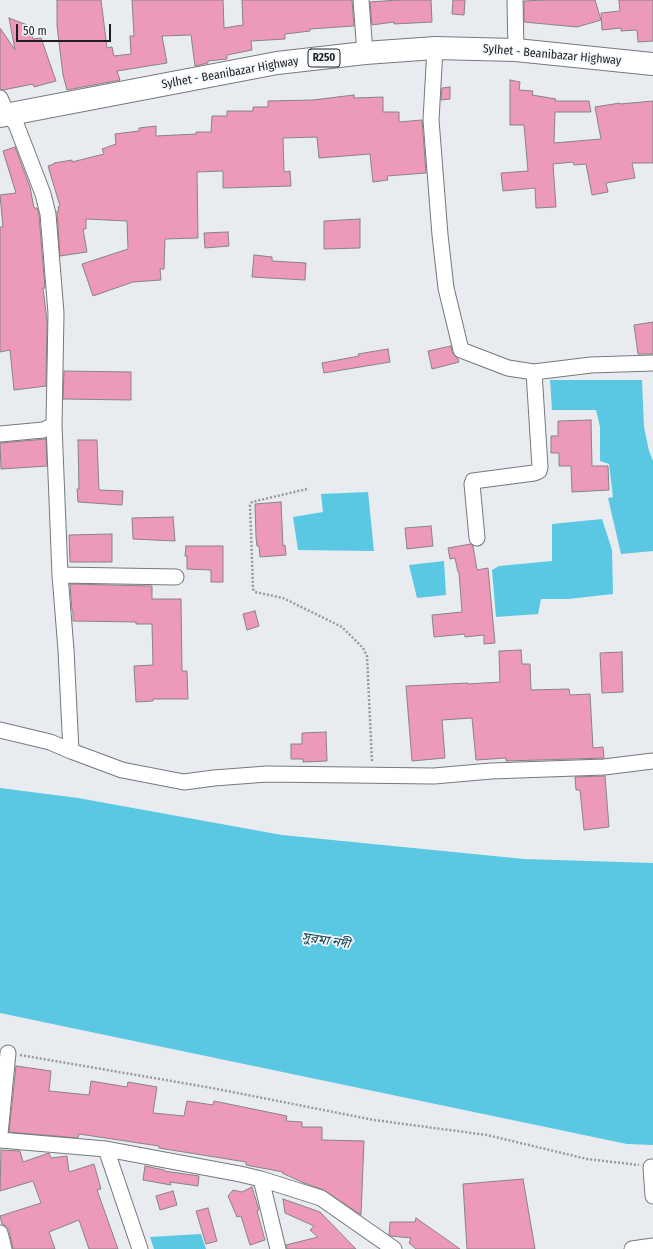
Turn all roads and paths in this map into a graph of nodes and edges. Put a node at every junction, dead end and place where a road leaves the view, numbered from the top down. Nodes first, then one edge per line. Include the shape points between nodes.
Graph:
1 (362, 0) edge
2 (515, 0) edge
3 (516, 50) junction
4 (366, 53) junction
5 (435, 54) junction
6 (653, 64) edge
7 (653, 77) edge
8 (5, 116) edge
9 (653, 363) edge
10 (534, 372) junction
11 (54, 425) junction
12 (0, 434) edge
13 (307, 489) dead end
14 (477, 538) dead end
15 (60, 575) junction
16 (176, 577) dead end
17 (0, 730) edge
18 (71, 751) junction
19 (653, 761) edge
20 (373, 775) junction
21 (8, 1053) joint
22 (0, 1134) edge
23 (0, 1140) edge
24 (106, 1149) junction
25 (651, 1167) joint
26 (261, 1179) junction
27 (653, 1196) edge
28 (0, 1233) edge
29 (653, 1246) edge
30 (4, 1249) edge
31 (140, 1249) edge
32 (278, 1249) edge
33 (394, 1249) edge
34 (632, 1249) edge

1 - 4 street
2 - 3 street
3 - 5 main road, Sylhet - Beanibazar Highway / R250
3 - 6 main road, Sylhet - Beanibazar Highway / R250
4 - 5 main road, Sylhet - Beanibazar Highway / R250
4 - 8 main road, Sylhet - Beanibazar Highway / R250 via 277,63
5 - 7 main road, Sylhet - Beanibazar Highway / R250
5 - 8 main road, Sylhet - Beanibazar Highway / R250 via 397,63 275,75
5 - 10 street via 431,120 441,243 446,288 462,350 508,368
8 - 11 street via 43,194 48,214 56,313
9 - 10 street via 591,365
10 - 14 street via 539,471 473,481
11 - 12 street via 43,430
11 - 15 street
13 - 20 path via 252,502 250,505 253,589 255,592 283,598 342,627 363,648 367,656
15 - 16 street
15 - 18 street
17 - 18 street via 50,742
18 - 20 street via 122,770 184,782 267,774
19 - 20 street via 604,767 434,776
21 - 22 street
21 - 25 path via 212,1088 374,1120 487,1135 587,1160
23 - 24 street
24 - 26 street
24 - 31 street
25 - 27 street
26 - 32 street
26 - 33 street via 321,1198
28 - 30 street
29 - 34 street

